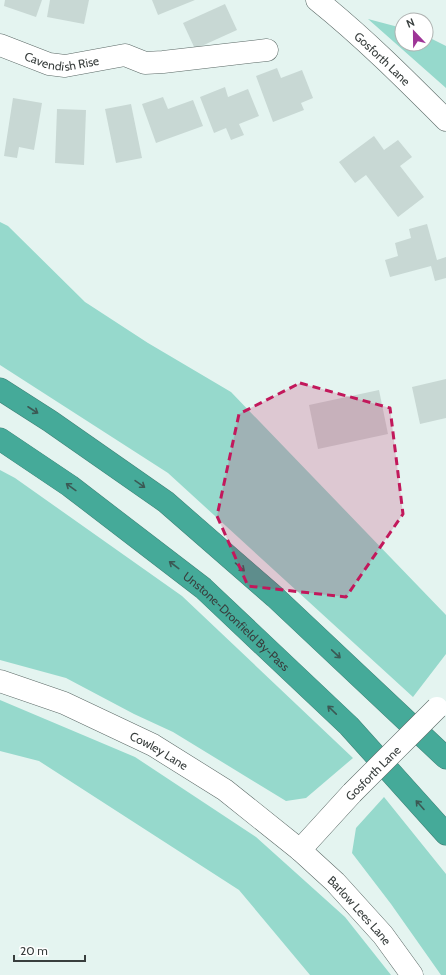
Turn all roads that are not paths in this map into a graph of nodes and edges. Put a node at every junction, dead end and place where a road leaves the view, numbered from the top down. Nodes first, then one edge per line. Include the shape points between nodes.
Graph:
1 (317, 0) edge
2 (0, 45) edge
3 (267, 50) dead end
4 (446, 120) edge
5 (0, 389) edge
6 (0, 439) edge
7 (0, 681) edge
8 (442, 703) edge
9 (446, 758) edge
10 (446, 834) edge
11 (300, 850) junction
12 (412, 975) edge

1 - 4 street, Gosforth Lane via 395,69
2 - 3 street, Cavendish Rise via 50,64 65,66 125,55 145,63
5 -> 9 highway via 166,502 275,597
10 -> 6 highway, Unstone-Dronfield By-Pass via 349,726 203,588 70,486
7 - 11 street, Cowley Lane via 64,703 153,746 225,790
8 - 11 street, Gosforth Lane, bridge via 352,793
11 - 12 street, Barlow Lees Lane via 335,882 383,935

